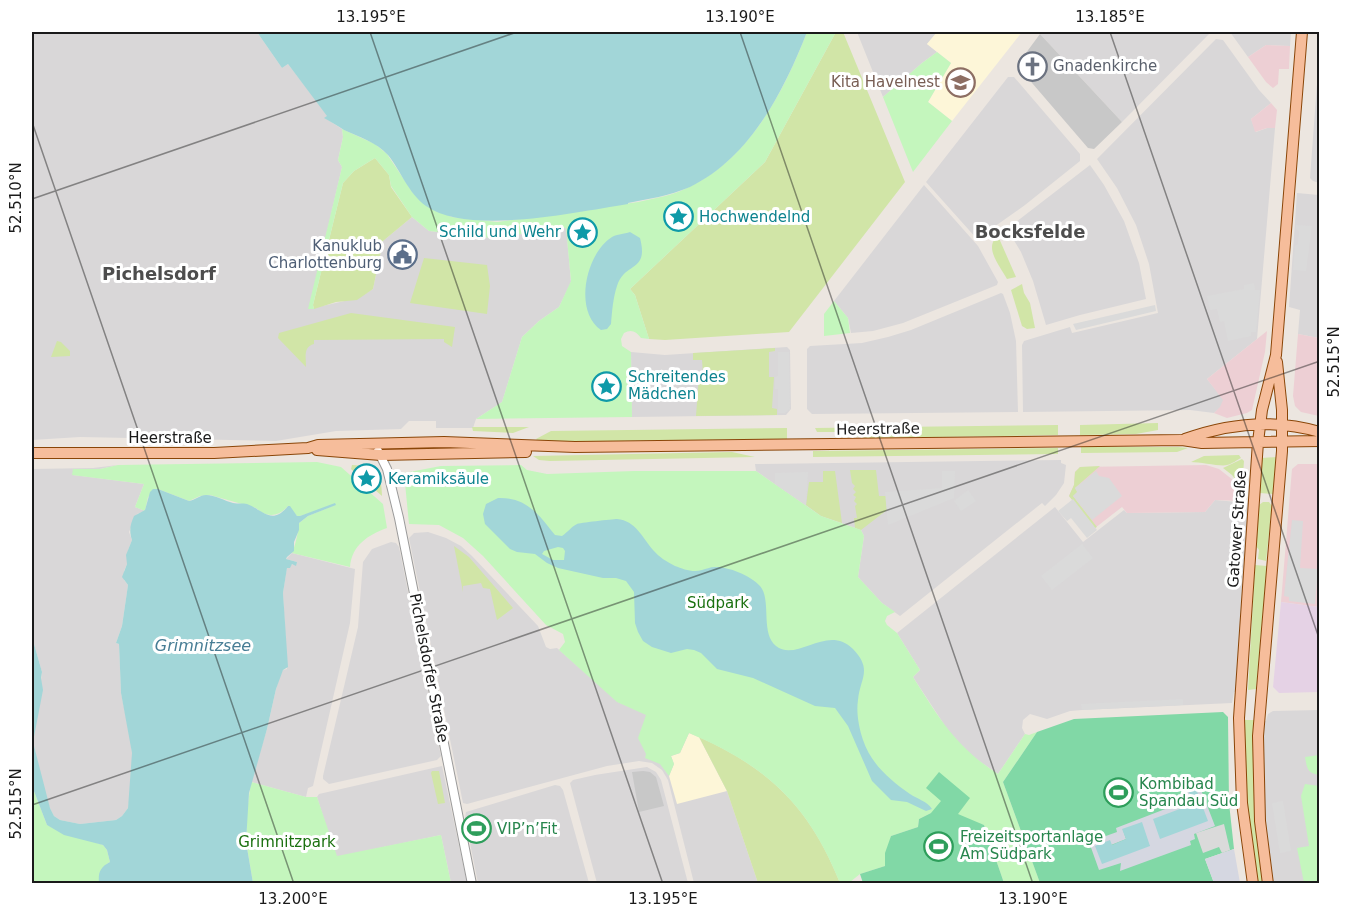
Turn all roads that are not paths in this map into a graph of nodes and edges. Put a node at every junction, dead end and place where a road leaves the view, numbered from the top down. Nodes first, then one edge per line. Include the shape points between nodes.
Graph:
1 (1302, 32) edge
2 (1276, 355) junction
3 (1260, 424) junction
4 (1283, 425) junction
5 (1320, 432) edge
6 (1182, 440) junction
7 (1320, 441) edge
8 (1258, 442) junction
9 (1283, 442) junction
10 (372, 444) junction
11 (574, 447) junction
12 (308, 448) junction
13 (32, 453) edge
14 (381, 454) junction
15 (1260, 705) junction
16 (1240, 706) junction
17 (472, 884) edge
18 (1253, 884) edge
19 (1268, 884) edge

1 - 2 main road, Gatower Straße
2 - 3 main road, Gatower Straße
2 - 4 main road, Gatower Straße
3 - 4 main road, Heerstraße
3 - 6 main road, Heerstraße via 1208,431
3 - 8 main road, Gatower Straße
4 - 5 main road, Heerstraße
4 - 9 main road, Gatower Straße
6 - 8 main road, Heerstraße
6 - 11 main road, Heerstraße
7 - 9 main road, Heerstraße
8 - 9 main road, Heerstraße
8 - 16 main road, Gatower Straße
9 - 15 main road, Gatower Straße
10 - 11 main road, Heerstraße via 444,442
10 - 12 main road, Heerstraße
10 - 14 street
11 - 14 main road, Heerstraße via 519,452
12 - 13 main road, Heerstraße via 214,453
12 - 14 main road, Heerstraße
14 - 17 street, Pichelsdorfer Straße via 397,508
15 - 16 main road
15 - 19 main road, Gatower Straße via 1258,799
16 - 18 main road, Gatower Straße via 1242,803

